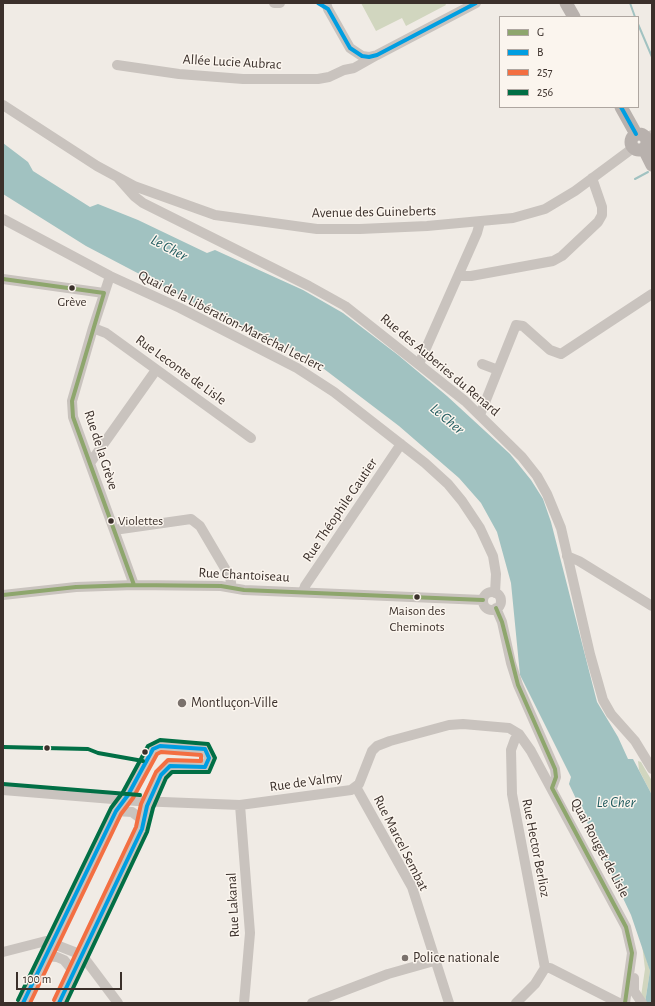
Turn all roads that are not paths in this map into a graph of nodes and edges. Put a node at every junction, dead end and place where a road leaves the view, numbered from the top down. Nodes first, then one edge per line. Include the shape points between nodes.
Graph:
1 (274, 3) edge
2 (280, 3) edge
3 (318, 3) edge
4 (476, 3) edge
5 (566, 3) edge
6 (327, 6) edge
7 (573, 16) edge
8 (350, 48) junction
9 (377, 55) junction
10 (117, 65) dead end
11 (344, 70) junction
12 (3, 106) edge
13 (622, 108) edge
14 (642, 141) edge
15 (652, 165) edge
16 (118, 178) junction
17 (592, 178) junction
18 (3, 218) edge
19 (480, 222) junction
20 (110, 276) junction
21 (458, 276) junction
22 (3, 279) edge
23 (104, 293) junction
24 (652, 294) edge
25 (93, 328) junction
26 (419, 364) junction
27 (482, 364) dead end
28 (156, 370) junction
29 (498, 370) junction
30 (480, 415) junction
31 (251, 438) dead end
32 (402, 444) junction
33 (90, 463) junction
34 (114, 530) junction
35 (567, 556) junction
36 (134, 585) junction
37 (232, 588) junction
38 (303, 592) junction
39 (495, 593) junction
40 (3, 595) edge
41 (483, 600) junction
42 (652, 606) edge
43 (496, 608) junction
44 (500, 726) joint
45 (519, 734) junction
46 (652, 769) edge
47 (356, 787) junction
48 (552, 788) junction
49 (3, 790) edge
50 (124, 800) junction
51 (154, 801) junction
52 (240, 805) junction
53 (116, 811) junction
54 (144, 822) junction
55 (52, 942) junction
56 (3, 952) edge
57 (82, 955) junction
58 (45, 956) junction
59 (434, 960) junction
60 (632, 964) junction
61 (545, 968) junction
62 (74, 972) junction
63 (640, 1001) edge
64 (23, 1003) edge
65 (59, 1003) edge
66 (118, 1003) edge
67 (244, 1003) edge
68 (312, 1003) edge
69 (449, 1003) edge
70 (516, 1003) edge
71 (619, 1003) edge
72 (625, 1003) edge

1 - 2 street
3 - 6 street
4 - 9 street, Allée Lucie Aubrac
5 - 7 main road
6 - 8 street
8 - 9 street via 362,56
8 - 11 street via 351,63
9 - 11 street, Allée Lucie Aubrac via 354,68
10 - 11 street, Allée Lucie Aubrac via 179,74 243,79 318,79
12 - 16 street, Avenue des Guineberts
13 - 14 main road
14 - 15 main road
14 - 17 street, Avenue des Guineberts
16 - 19 street, Avenue des Guineberts via 170,200 215,215 254,222 317,229
16 - 26 street, Rue des Auberies du Renard via 143,203 345,306
17 - 19 street, Avenue des Guineberts via 545,209 513,218
17 - 21 street via 602,207 602,215 598,222 562,256 553,261 471,276
18 - 20 street, Quai de la Libération-Maréchal Leclerc
19 - 21 street via 478,233
20 - 23 street, Rue de la Grève
20 - 32 street, Quai de la Libération-Maréchal Leclerc via 180,308 298,368
21 - 26 street
22 - 23 street
23 - 25 street, Rue de la Grève
24 - 29 street via 561,354 550,350 523,326 516,325
25 - 28 street, Rue Leconte de Lisle via 106,333
25 - 33 street, Rue de la Grève via 72,401 73,417
26 - 30 street, Rue des Auberies du Renard
27 - 29 street
28 - 31 street, Rue Leconte de Lisle
28 - 33 street
29 - 30 street
30 - 35 street, Rue des Auberies du Renard via 537,476 554,510
32 - 38 street, Rue Théophile Gautier
32 - 39 street, Quai de la Libération-Maréchal Leclerc via 448,484 480,528 492,556 496,574
33 - 34 street, Rue de la Grève
34 - 36 street, Rue de la Grève
34 - 37 street via 192,519 200,526 230,577
35 - 42 street
35 - 46 street, Rue des Auberies du Renard via 600,691 611,714 635,741
36 - 37 street, Rue Chantoiseau
36 - 40 street, Rue Chantoiseau via 76,587
37 - 38 street, Rue Chantoiseau
38 - 41 street, Rue Chantoiseau
39 - 41 street via 487,594
39 - 43 street, Quai de la Libération-Maréchal Leclerc via 499,596 500,602
41 - 43 street via 488,608
43 - 48 street, Quai de la Libération-Maréchal Leclerc via 518,685 555,769 556,777
44 - 45 street, Quai Rouget de Lisle
44 - 47 street, Rue de Valmy via 449,725 381,744 370,754
45 - 48 street, Quai Rouget de Lisle
45 - 61 street, Rue Hector Berlioz via 511,750 512,794
47 - 52 street, Rue de Valmy via 345,791
47 - 59 street, Rue Marcel Sembat via 412,887
48 - 60 street, Quai Rouget de Lisle via 626,927
49 - 50 street, Rue de Valmy
50 - 51 street, Rue de Valmy
50 - 51 street via 153,749 160,746 205,749 209,758 205,766 170,766 161,775
50 - 53 street
51 - 52 street, Rue de Valmy
51 - 54 street
52 - 67 street, Rue Lakanal via 250,933
53 - 54 street via 128,811
53 - 55 street
54 - 57 street
55 - 56 street via 46,941
55 - 57 street
55 - 58 street
57 - 62 street
57 - 66 street
58 - 62 street via 64,960
58 - 64 street
59 - 68 street via 388,974
59 - 69 street, Rue Marcel Sembat
60 - 63 street via 634,991
60 - 72 street, Quai Rouget de Lisle
61 - 70 street via 535,984
61 - 71 street via 550,968
62 - 65 street

